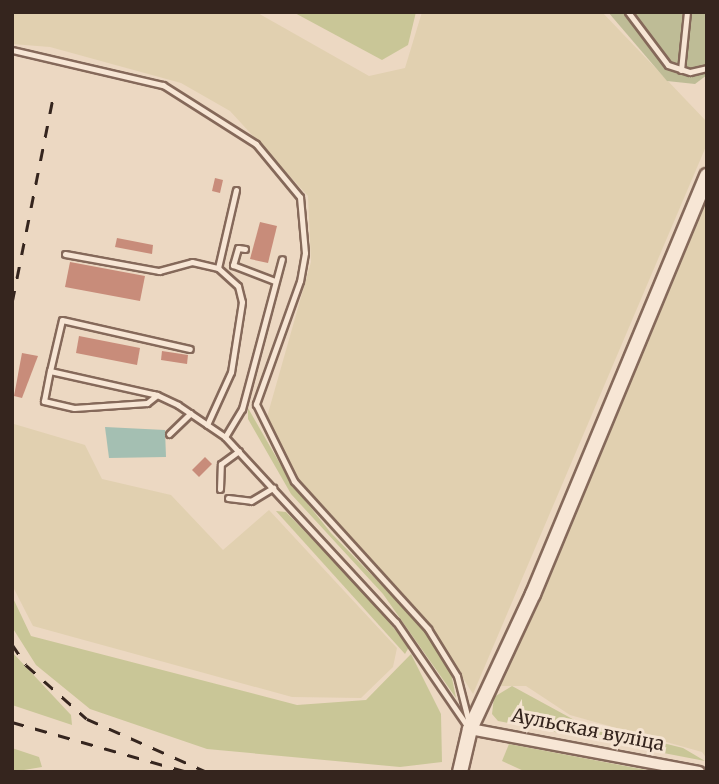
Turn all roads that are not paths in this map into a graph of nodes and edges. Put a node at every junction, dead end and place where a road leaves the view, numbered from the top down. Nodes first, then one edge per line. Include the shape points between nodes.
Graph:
1 (628, 12) edge
2 (687, 12) edge
3 (12, 50) edge
4 (707, 68) edge
5 (681, 70) junction
6 (707, 176) edge
7 (236, 190) dead end
8 (246, 249) dead end
9 (65, 254) dead end
10 (282, 259) dead end
11 (218, 268) junction
12 (275, 281) junction
13 (190, 349) dead end
14 (50, 371) junction
15 (157, 395) junction
16 (191, 413) junction
17 (207, 425) junction
18 (169, 434) dead end
19 (225, 437) junction
20 (239, 452) junction
21 (273, 488) junction
22 (220, 489) dead end
23 (228, 498) dead end
24 (470, 729) junction
25 (460, 772) edge
26 (699, 772) edge

1 - 5 lane via 668,65
2 - 5 lane
3 - 24 lane via 163,85 256,144 300,197 305,253 300,281 256,404 294,481 428,629 457,676
4 - 5 lane
6 - 24 street via 533,594
7 - 11 lane
8 - 12 lane via 238,248 233,265
9 - 11 lane via 159,271 192,262
10 - 12 lane
11 - 17 lane via 238,286 242,302 231,372
12 - 19 lane via 242,409
13 - 14 lane via 62,320
14 - 15 lane
14 - 15 lane via 44,401 74,408 147,403
15 - 16 lane
16 - 17 lane
16 - 18 lane
17 - 19 lane
19 - 20 lane
20 - 21 lane
20 - 22 lane via 221,464
21 - 23 lane via 251,501
21 - 24 lane via 396,622
24 - 25 street
24 - 26 street, Аульская вуліца

